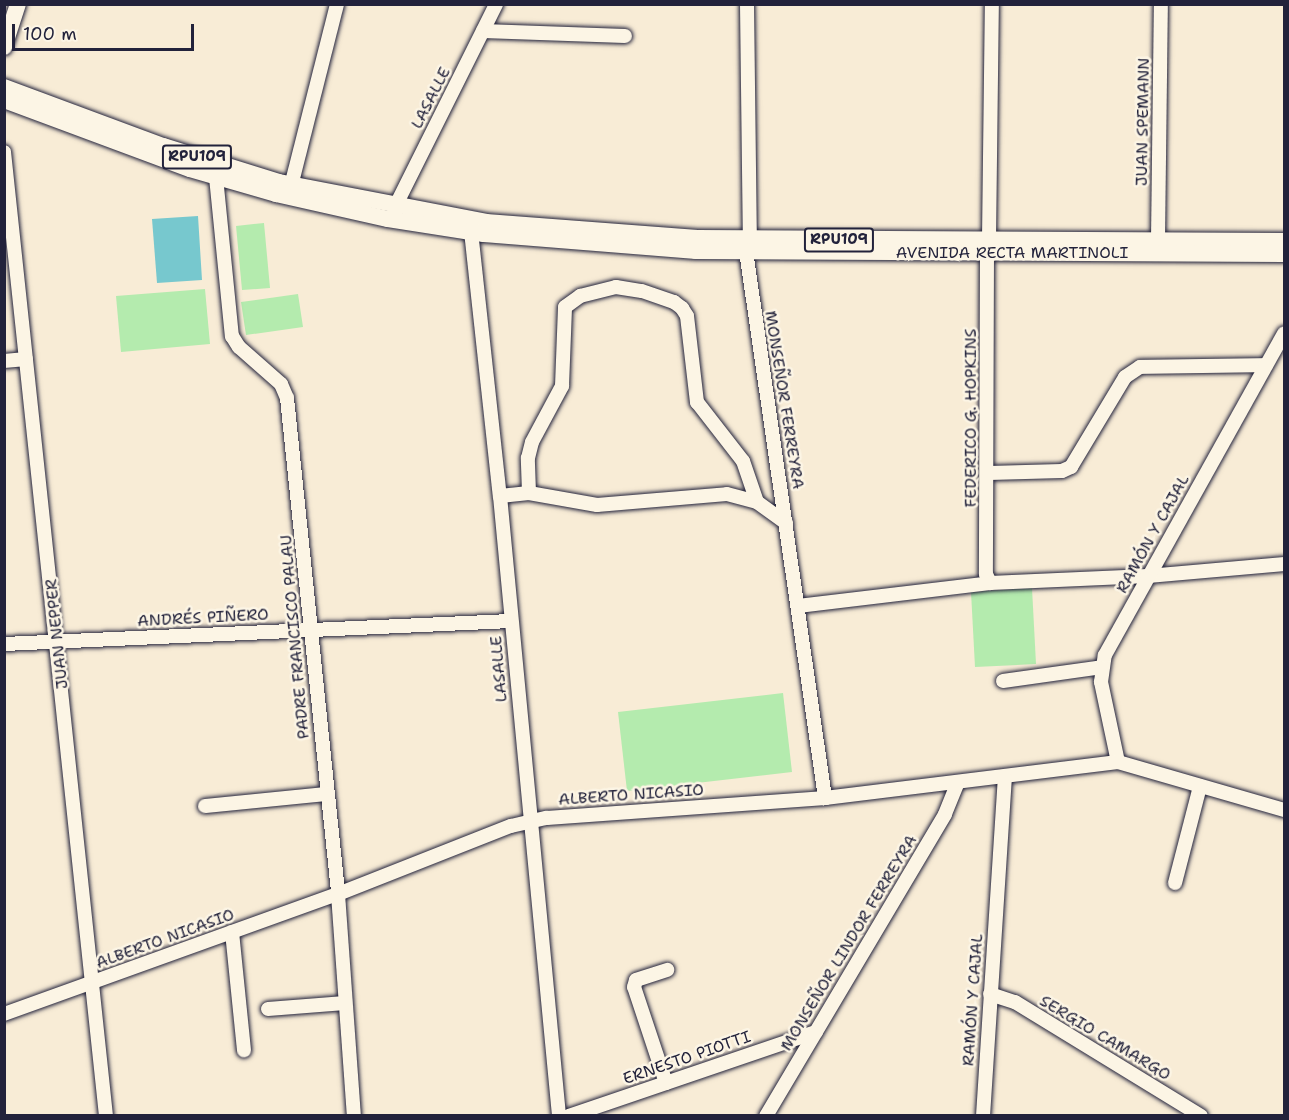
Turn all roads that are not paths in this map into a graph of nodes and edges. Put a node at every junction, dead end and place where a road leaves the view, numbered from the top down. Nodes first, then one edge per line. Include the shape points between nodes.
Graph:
1 (18, 4) edge
2 (496, 4) edge
3 (747, 4) edge
4 (992, 4) edge
5 (1161, 4) edge
6 (333, 5) edge
7 (483, 31) junction
8 (625, 36) dead end
9 (4, 47) edge
10 (4, 87) edge
11 (4, 100) edge
12 (4, 152) edge
13 (216, 177) junction
14 (290, 191) junction
15 (395, 207) junction
16 (469, 226) junction
17 (1158, 240) junction
18 (1284, 241) edge
19 (748, 245) junction
20 (988, 246) junction
21 (1284, 254) edge
22 (1284, 333) edge
23 (27, 359) junction
24 (4, 361) edge
25 (1266, 365) junction
26 (989, 473) junction
27 (529, 493) junction
28 (500, 496) junction
29 (757, 502) junction
30 (786, 523) junction
31 (1284, 564) edge
32 (1149, 576) junction
33 (990, 583) junction
34 (798, 606) junction
35 (511, 621) junction
36 (310, 629) junction
37 (58, 642) junction
38 (4, 644) edge
39 (1102, 667) junction
40 (1003, 681) dead end
41 (1118, 762) junction
42 (1005, 779) junction
43 (957, 785) junction
44 (1200, 786) junction
45 (326, 795) junction
46 (825, 798) junction
47 (205, 806) dead end
48 (1284, 810) edge
49 (529, 821) junction
50 (1176, 883) dead end
51 (338, 894) junction
52 (232, 932) junction
53 (667, 970) dead end
54 (93, 982) junction
55 (990, 994) junction
56 (345, 1003) junction
57 (268, 1009) dead end
58 (4, 1014) edge
59 (816, 1032) junction
60 (244, 1050) dead end
61 (666, 1083) junction
62 (106, 1116) edge
63 (354, 1116) edge
64 (559, 1116) edge
65 (569, 1116) edge
66 (766, 1116) edge
67 (982, 1116) edge
68 (1201, 1116) edge

1 - 9 main road
2 - 7 street, LASALLE
3 - 19 street, MONSEÑOR FERREYRA
4 - 20 street, FEDERICO G. HOPKINS
5 - 17 street, JUAN SPEMANN
6 - 14 street
7 - 8 street
7 - 15 street, LASALLE
10 - 14 main road, AVENIDA RECTA MARTINOLI / RPU109
11 - 13 main road, AVENIDA RECTA MARTINOLI / RPU109
12 - 23 street, JUAN NEPPER
13 - 14 main road, AVENIDA RECTA MARTINOLI / RPU109
13 - 36 street, PADRE FRANCISCO PALAU via 232,336 281,384 286,398
14 - 15 main road, AVENIDA RECTA MARTINOLI / RPU109
14 - 16 main road, AVENIDA RECTA MARTINOLI / RPU109
15 - 16 main road, AVENIDA RECTA MARTINOLI / RPU109
16 - 19 main road, AVENIDA RECTA MARTINOLI / RPU109 via 624,248
16 - 28 street, LASALLE
17 - 18 main road, AVENIDA RECTA MARTINOLI / RPU109
17 - 20 main road, AVENIDA RECTA MARTINOLI / RPU109
19 - 20 main road, AVENIDA RECTA MARTINOLI / RPU109
19 - 30 street, MONSEÑOR FERREYRA
20 - 21 main road, AVENIDA RECTA MARTINOLI / RPU109
20 - 26 street, FEDERICO G. HOPKINS
22 - 25 street, RAMÓN Y CAJAL
23 - 24 street
23 - 37 street, JUAN NEPPER
25 - 26 street via 1140,366 1125,377 1071,467 1062,471
25 - 32 street, RAMÓN Y CAJAL
26 - 33 street, FEDERICO G. HOPKINS via 986,574
27 - 28 street
27 - 29 street via 597,505 727,494
27 - 29 street via 528,458 532,442 562,386 565,307 580,296 616,287 653,294 682,308 687,316 698,402 744,461
28 - 35 street, LASALLE
29 - 30 street
30 - 34 street, MONSEÑOR FERREYRA
31 - 32 street
32 - 33 street
32 - 39 street, RAMÓN Y CAJAL
33 - 34 street
34 - 46 street, MONSEÑOR FERREYRA
35 - 36 street, ANDRÉS PIÑERO
35 - 49 street, LASALLE
36 - 37 street, ANDRÉS PIÑERO
36 - 45 street, PADRE FRANCISCO PALAU
37 - 38 street, ANDRÉS PIÑERO
37 - 54 street, JUAN NEPPER
39 - 40 street
39 - 41 street
41 - 42 street, ALBERTO NICASIO
41 - 44 street, ALBERTO NICASIO
42 - 43 street, ALBERTO NICASIO
42 - 55 street, RAMÓN Y CAJAL
43 - 46 street, ALBERTO NICASIO
43 - 59 street, MONSEÑOR LINDOR FERREYRA via 945,814
44 - 48 street, ALBERTO NICASIO
44 - 50 street
45 - 47 street
45 - 51 street, PADRE FRANCISCO PALAU
46 - 49 street, ALBERTO NICASIO
49 - 51 street, ALBERTO NICASIO
49 - 64 street, LASALLE
51 - 52 street, ALBERTO NICASIO
51 - 56 street, PADRE FRANCISCO PALAU
52 - 54 street, ALBERTO NICASIO
52 - 60 street
53 - 61 street via 636,980 634,987
54 - 58 street, ALBERTO NICASIO
54 - 62 street, JUAN NEPPER
55 - 67 street, RAMÓN Y CAJAL
55 - 68 street, SERGIO CAMARGO via 1015,1002
56 - 57 street
56 - 63 street, PADRE FRANCISCO PALAU
59 - 61 street, ERNESTO PIOTTI
59 - 66 street, MONSEÑOR LINDOR FERREYRA
61 - 65 street, ERNESTO PIOTTI

